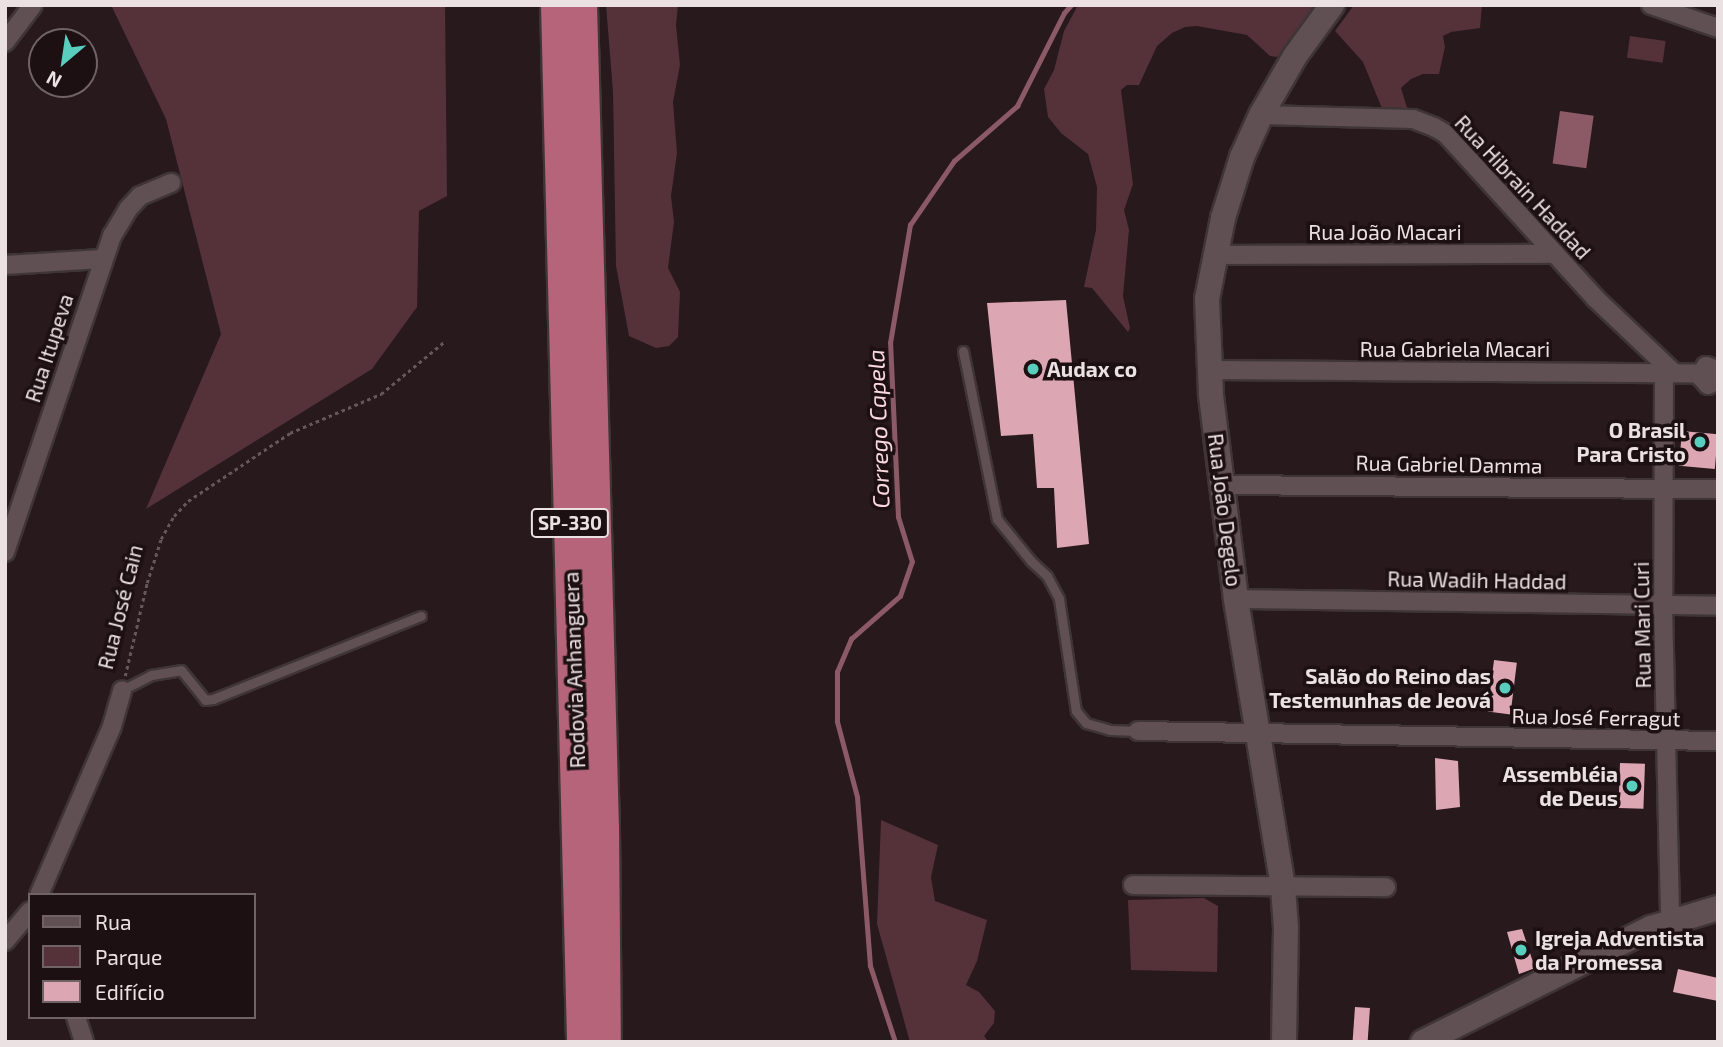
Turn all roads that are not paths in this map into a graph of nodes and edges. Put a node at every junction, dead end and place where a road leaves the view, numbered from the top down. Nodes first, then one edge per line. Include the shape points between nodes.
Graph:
1 (33, 5) edge
2 (557, 5) edge
3 (581, 5) edge
4 (1332, 5) edge
5 (1651, 5) edge
6 (1718, 28) edge
7 (5, 42) edge
8 (1261, 115) junction
9 (171, 183) dead end
10 (1214, 254) junction
11 (1555, 254) junction
12 (102, 259) junction
13 (5, 265) edge
14 (963, 351) dead end
15 (1209, 370) junction
16 (1669, 373) junction
17 (1714, 379) edge
18 (1222, 485) junction
19 (1664, 489) junction
20 (1718, 489) edge
21 (5, 552) edge
22 (1236, 599) junction
23 (1663, 605) junction
24 (1718, 606) edge
25 (421, 616) dead end
26 (122, 690) joint
27 (1138, 731) joint
28 (1258, 735) junction
29 (1666, 741) junction
30 (1718, 741) edge
31 (1133, 885) dead end
32 (1283, 887) junction
33 (1386, 887) dead end
34 (40, 893) edge
35 (1718, 908) edge
36 (28, 913) edge
37 (1670, 919) junction
38 (5, 941) edge
39 (77, 1019) edge
40 (84, 1042) edge
41 (583, 1042) edge
42 (605, 1042) edge
43 (1284, 1042) edge
44 (1423, 1042) edge

1 - 7 street
2 - 41 highway, Rodovia Anhanguera / SP-330
3 - 42 highway, Rodovia Anhanguera / SP-330
4 - 8 street, Rua João Degelo
5 - 6 street
8 - 10 street, Rua João Degelo via 1242,157
8 - 11 street, Rua Hibrain Haddad via 1423,121 1446,134
9 - 12 street, Rua Itupeva via 140,196 128,209
10 - 11 street, Rua João Macari
10 - 15 street, Rua João Degelo via 1207,299
11 - 16 street, Rua Hibrain Haddad
12 - 13 street
12 - 21 street, Rua Itupeva
14 - 27 lane via 998,519 1047,576 1059,599 1076,711 1086,723
15 - 16 street, Rua Gabriela Macari
15 - 18 street, Rua João Degelo
16 - 17 street, Rua Gabriela Macari
16 - 19 street, Rua Mari Curi
18 - 19 street, Rua Gabriel Damma
18 - 22 street, Rua João Degelo
19 - 20 street, Rua Gabriel Damma
19 - 23 street, Rua Mari Curi
22 - 23 street, Rua Wadih Haddad
22 - 28 street, Rua João Degelo
23 - 24 street, Rua Wadih Haddad
23 - 29 street, Rua Mari Curi
25 - 26 lane via 213,699 205,700 181,670 151,675
26 - 34 street, Rua José Cain via 112,726
27 - 28 street, Rua José Ferragut
28 - 29 street, Rua José Ferragut
28 - 32 street, Rua João Degelo
29 - 30 street, Rua José Ferragut
29 - 37 street, Rua Mari Curi
31 - 32 street
32 - 33 street
32 - 43 street, Rua João Degelo
35 - 37 street
36 - 38 street
37 - 44 street
39 - 40 street

